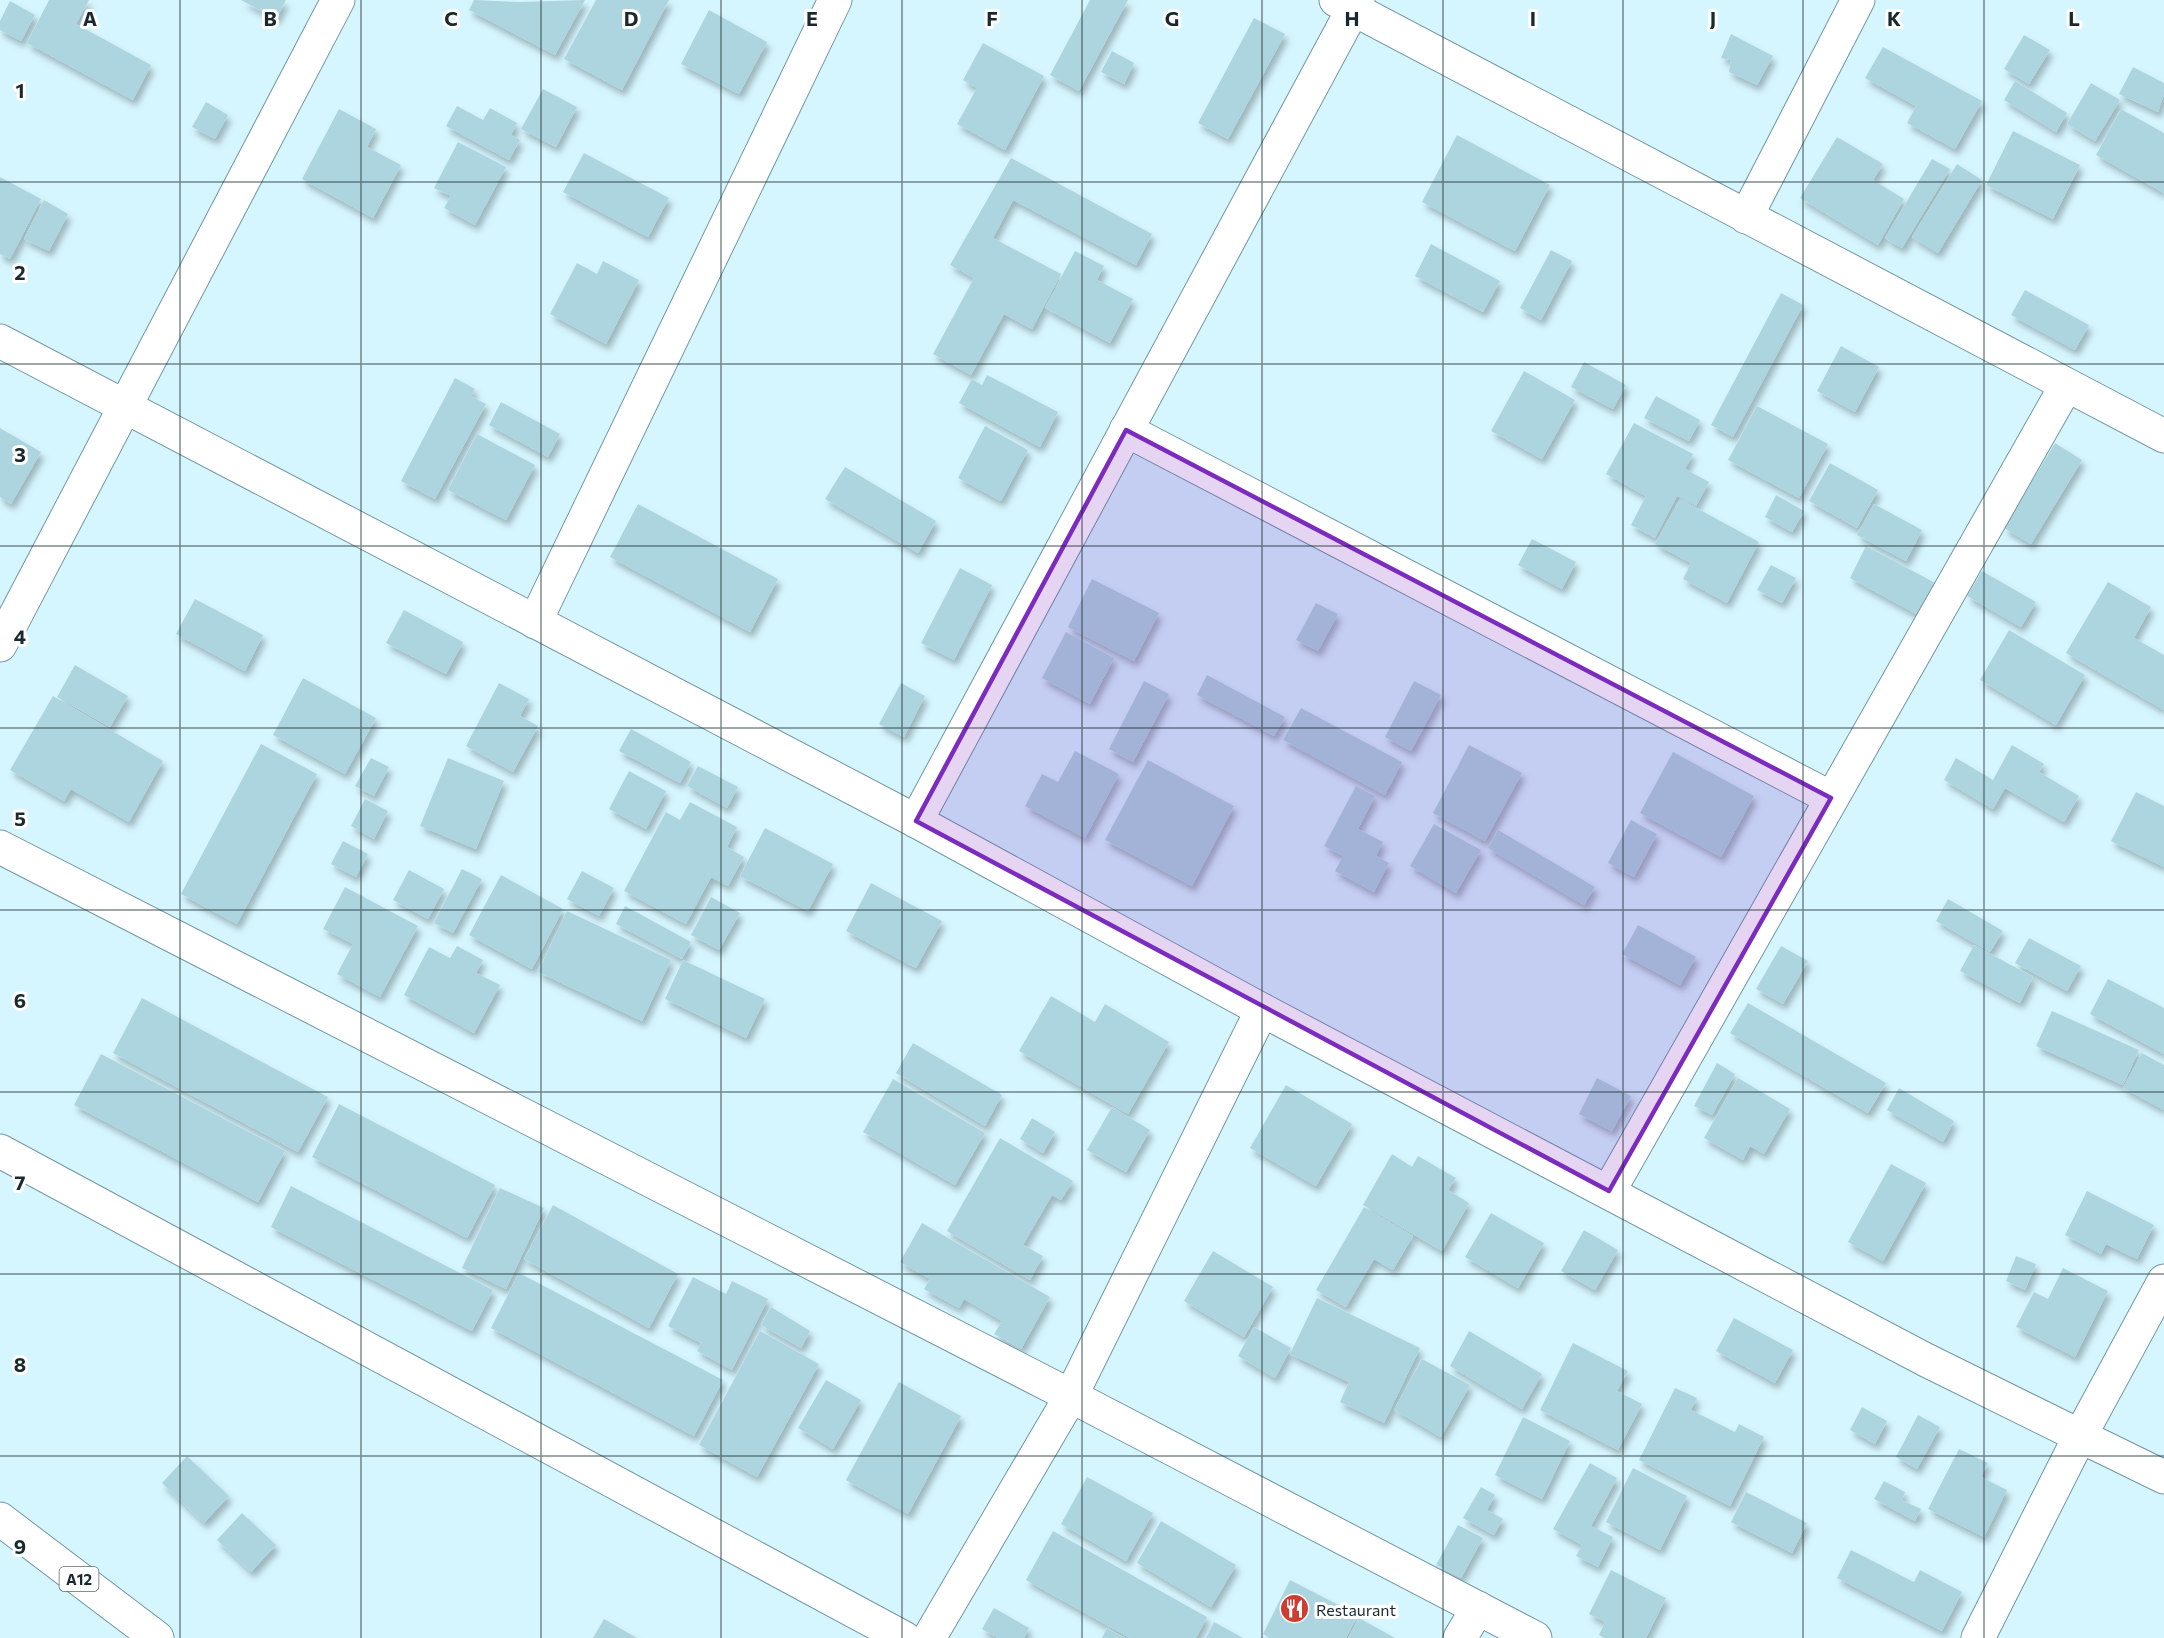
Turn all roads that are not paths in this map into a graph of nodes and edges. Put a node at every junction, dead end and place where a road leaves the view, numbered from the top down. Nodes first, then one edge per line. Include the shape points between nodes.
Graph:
1 (338, 0) edge
2 (835, 0) edge
3 (1858, 0) edge
4 (1349, 3) edge
5 (1746, 217) junction
6 (0, 341) edge
7 (2066, 386) junction
8 (124, 407) junction
9 (1126, 430) junction
10 (2164, 436) edge
11 (535, 622) junction
12 (0, 645) edge
13 (1831, 798) junction
14 (916, 821) junction
15 (0, 847) edge
16 (1262, 1010) junction
17 (0, 1151) edge
18 (1609, 1191) junction
19 (2164, 1281) edge
20 (1071, 1396) junction
21 (2080, 1436) junction
22 (2164, 1477) edge
23 (0, 1520) edge
24 (1478, 1608) junction
25 (157, 1638) edge
26 (904, 1638) edge
27 (929, 1638) edge
28 (1460, 1638) edge
29 (1535, 1638) edge
30 (1978, 1638) edge

1 - 8 street
2 - 11 street
3 - 5 street
4 - 5 street
4 - 9 street
5 - 7 street
6 - 8 street
7 - 10 street
7 - 13 street
8 - 11 street
8 - 12 street
9 - 13 street
9 - 14 street
11 - 14 street
13 - 18 street
14 - 16 street
15 - 20 street
16 - 18 street
16 - 20 street
17 - 26 street
18 - 21 street via 1926,1360
19 - 21 street
20 - 24 street
20 - 27 street
21 - 22 street
21 - 30 street
23 - 25 street, A12
24 - 28 street
24 - 29 street

